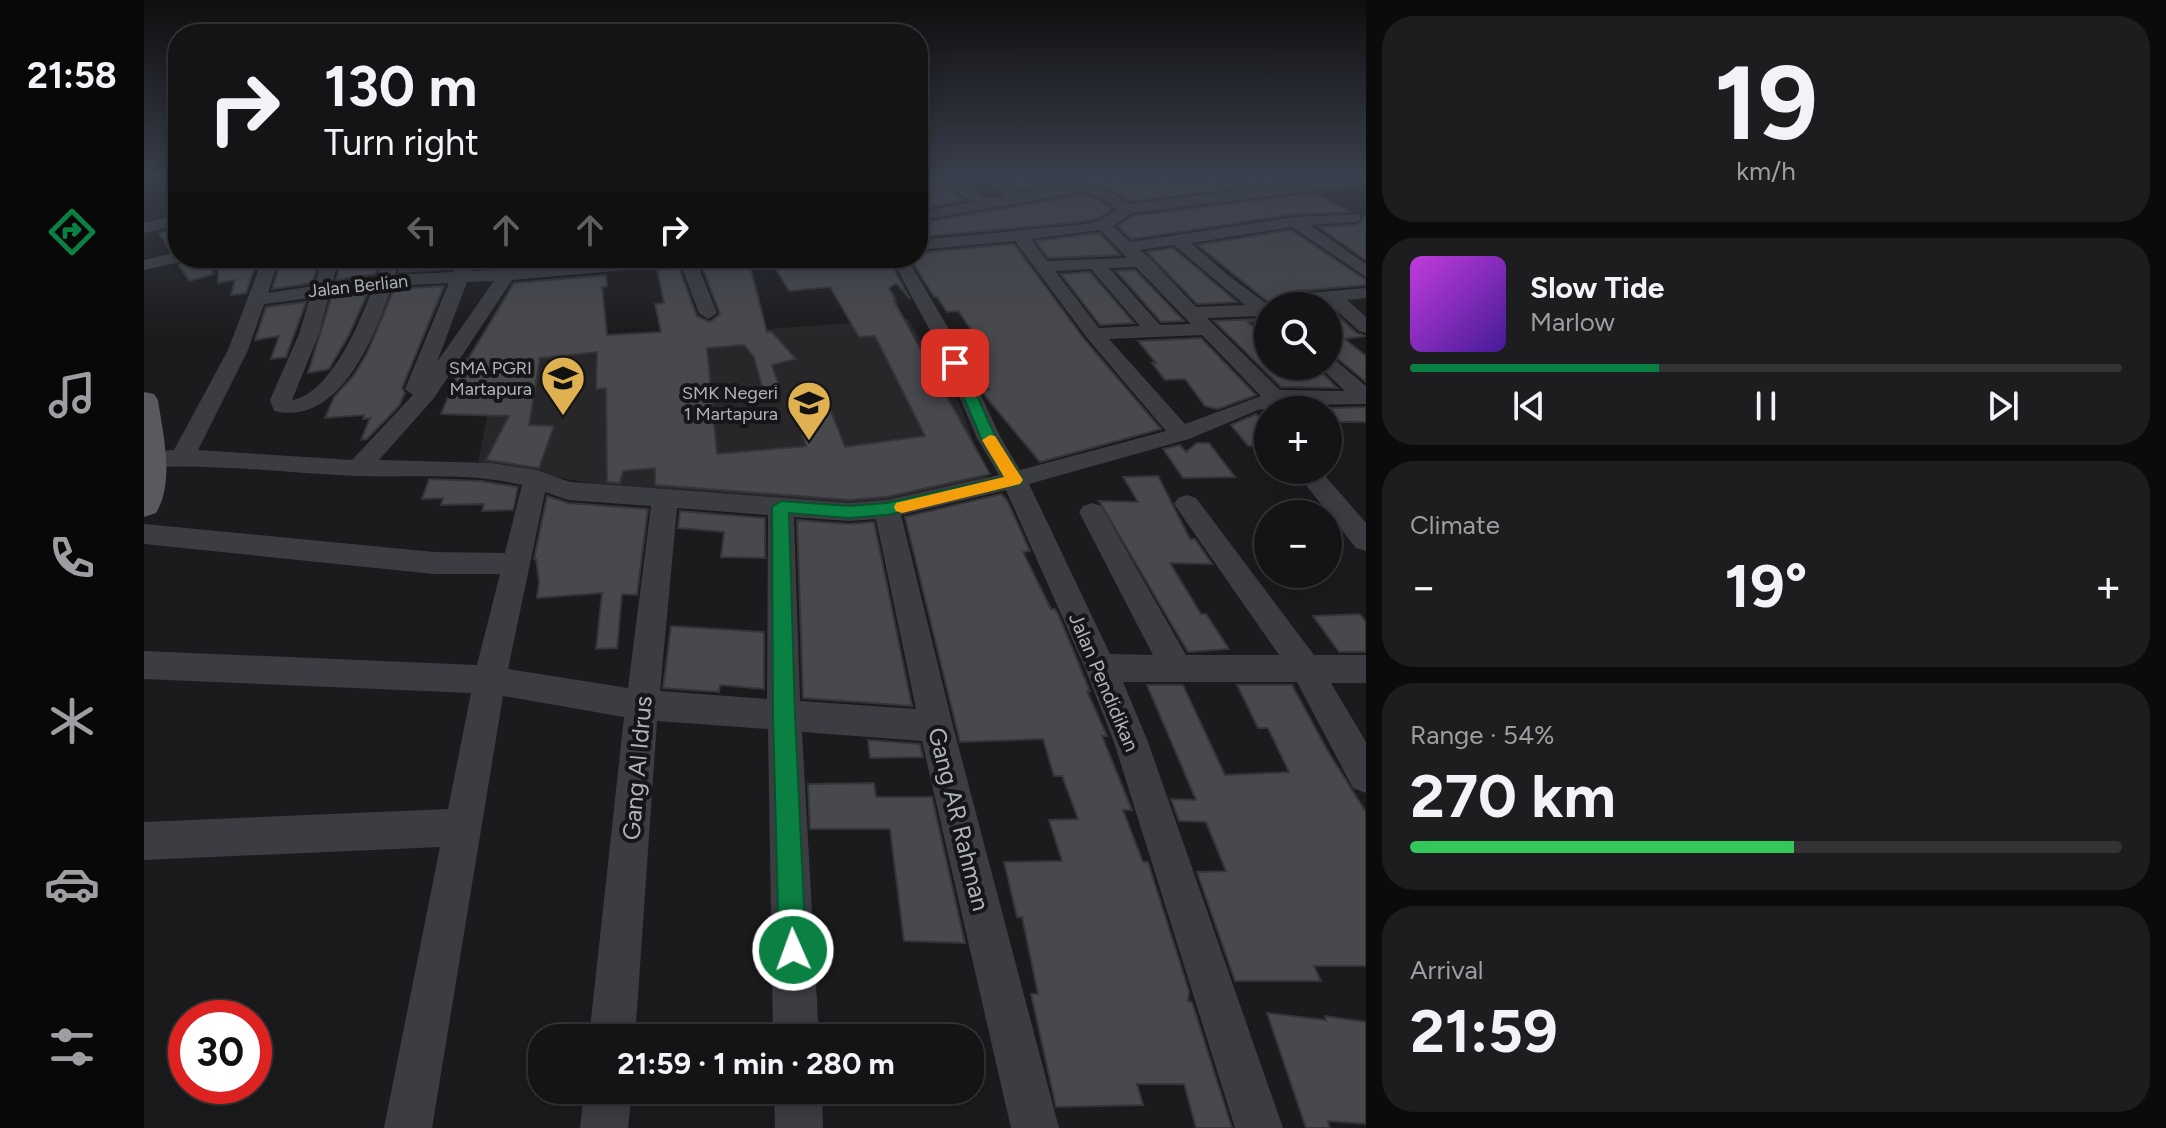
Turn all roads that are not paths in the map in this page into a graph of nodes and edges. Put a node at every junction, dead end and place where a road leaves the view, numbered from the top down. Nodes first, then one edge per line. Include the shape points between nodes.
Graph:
1 (956, 228) edge
2 (1084, 228) edge
3 (1107, 228) edge
4 (1258, 228) edge
5 (1303, 228) edge
6 (1020, 236) junction
7 (973, 239) junction
8 (1178, 240) junction
9 (928, 244) edge
10 (1129, 247) junction
11 (168, 259) edge
12 (1144, 262) junction
13 (144, 264) edge
14 (1096, 264) junction
15 (1043, 266) junction
16 (267, 268) edge
17 (328, 268) edge
18 (389, 268) edge
19 (463, 268) edge
20 (504, 268) edge
21 (512, 268) edge
22 (694, 268) edge
23 (905, 268) edge
24 (1366, 272) edge
25 (457, 278) junction
26 (387, 281) junction
27 (321, 289) junction
28 (1366, 293) edge
29 (1342, 295) edge
30 (256, 300) junction
31 (1254, 303) edge
32 (1342, 306) edge
33 (1254, 312) edge
34 (708, 313) dead end
35 (1195, 313) junction
36 (1366, 327) edge
37 (1209, 329) junction
38 (1154, 331) junction
39 (1094, 334) junction
40 (1342, 378) edge
41 (1273, 396) edge
42 (1342, 399) edge
43 (1363, 400) edge
44 (145, 402) edge
45 (1252, 405) joint
46 (1254, 407) edge
47 (404, 419) junction
48 (1181, 434) junction
49 (183, 456) junction
50 (151, 459) junction
51 (358, 468) junction
52 (536, 478) junction
53 (1014, 480) junction
54 (1318, 484) edge
55 (665, 499) junction
56 (1187, 504) dead end
57 (144, 505) edge
58 (781, 507) junction
59 (887, 509) junction
60 (1092, 512) dead end
61 (144, 534) edge
62 (1366, 541) edge
63 (516, 564) junction
64 (144, 665) edge
65 (1101, 668) junction
66 (1177, 669) junction
67 (1366, 669) edge
68 (1307, 670) junction
69 (490, 680) junction
70 (642, 705) junction
71 (784, 715) junction
72 (936, 726) junction
73 (1366, 776) edge
74 (463, 827) junction
75 (144, 841) edge
76 (613, 1024) edge
77 (795, 1024) edge
78 (607, 1104) edge
79 (798, 1104) edge
80 (408, 1128) edge
81 (604, 1128) edge
82 (799, 1128) edge
83 (1035, 1128) edge
84 (1259, 1128) edge

1 - 7 street
2 - 6 street
3 - 10 street
4 - 8 street
5 - 24 street
6 - 7 street
6 - 15 street
7 - 9 street
8 - 10 street
8 - 31 street
10 - 12 street
11 - 13 street
12 - 14 street
12 - 35 street
14 - 15 street
14 - 38 street
15 - 39 street
16 - 30 street
17 - 27 street
18 - 26 street
19 - 25 street
20 - 25 street, Jalan Berlian
21 - 47 street
22 - 34 street
23 - 53 street, Jalan Pendidikan
25 - 26 street, Jalan Berlian
25 - 47 street
26 - 27 street, Jalan Berlian
26 - 27 street via 367,329 328,388 305,405 288,408 281,400
27 - 30 street, Jalan Berlian
28 - 29 street
30 - 49 street via 238,350
32 - 36 street
33 - 35 street
35 - 37 street
37 - 38 street
37 - 41 street
38 - 39 street
39 - 48 street
40 - 43 street
42 - 43 street
44 - 50 main road
45 - 46 street
45 - 48 street
47 - 51 street
48 - 53 street
49 - 50 street
49 - 51 street
50 - 57 main road
51 - 52 street via 472,468
52 - 55 street via 568,491
52 - 63 street
53 - 59 street
53 - 65 street, Jalan Pendidikan
54 - 62 street
55 - 58 street
55 - 70 street, Gang Al Idrus
56 - 68 street
58 - 59 street
58 - 71 street
59 - 72 street, Gang AR Rahman
60 - 66 street
61 - 63 street via 434,563
63 - 69 street
64 - 69 street
65 - 66 street
65 - 84 street, Jalan Pendidikan via 1131,742
66 - 68 street
67 - 68 street
68 - 73 street
69 - 70 street
69 - 74 street
70 - 71 street
70 - 76 street, Gang Al Idrus
71 - 72 street
71 - 77 street
72 - 83 street, Gang AR Rahman
74 - 75 street
74 - 80 street
78 - 81 street
79 - 82 street

